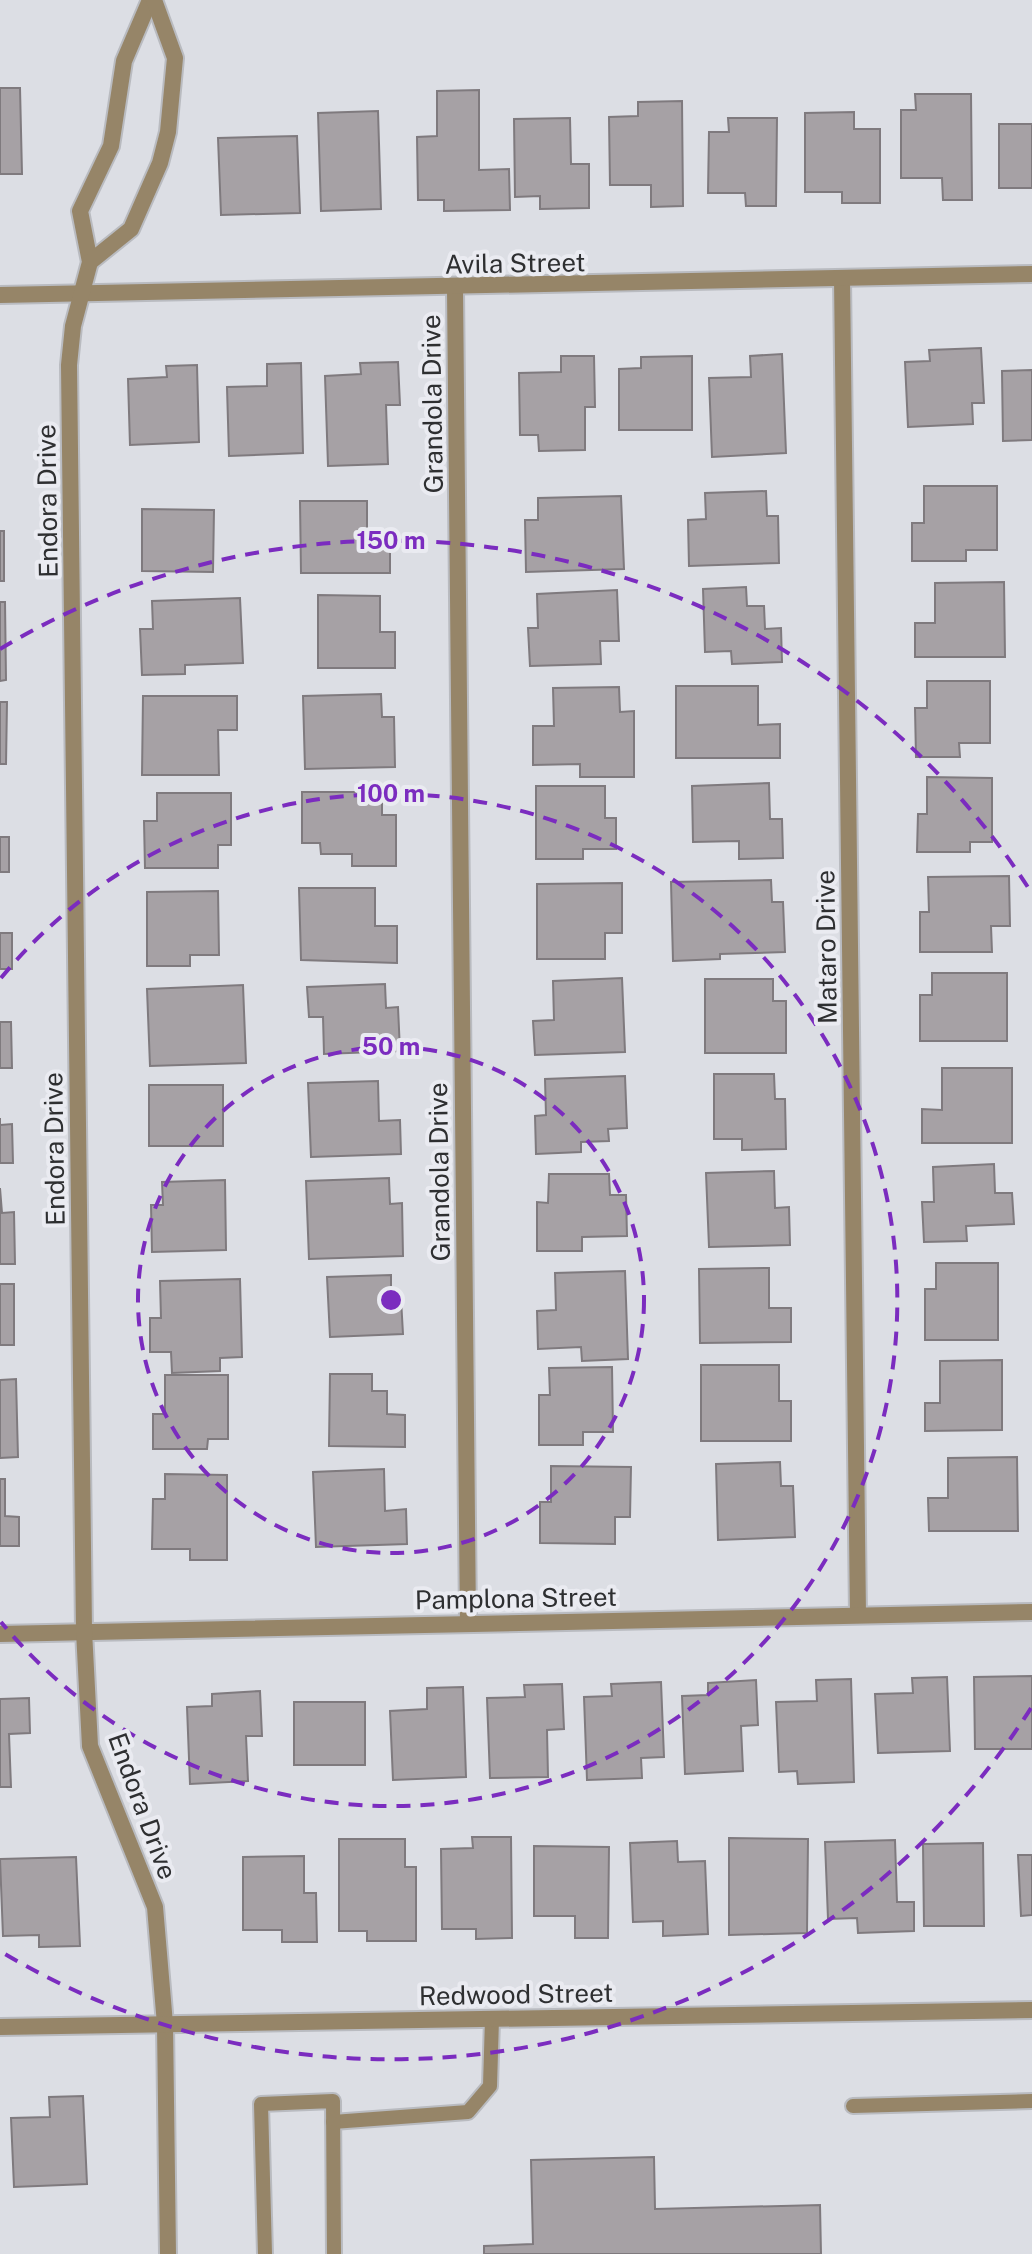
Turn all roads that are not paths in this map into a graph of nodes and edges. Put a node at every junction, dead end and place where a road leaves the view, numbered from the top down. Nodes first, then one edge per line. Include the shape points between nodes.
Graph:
1 (152, 0) edge
2 (90, 262) junction
3 (1032, 274) edge
4 (842, 278) junction
5 (455, 289) junction
6 (80, 294) junction
7 (0, 295) edge
8 (1032, 1612) edge
9 (858, 1615) junction
10 (468, 1623) junction
11 (84, 1631) junction
12 (0, 1634) edge
13 (1032, 2010) edge
14 (492, 2019) junction
15 (165, 2024) junction
16 (0, 2027) edge
17 (1032, 2101) edge
18 (853, 2106) dead end
19 (333, 2122) junction
20 (168, 2254) edge
21 (265, 2254) edge
22 (334, 2254) edge

1 - 2 street, Endora Drive via 124,61 111,146 80,211
1 - 2 street, Endora Drive via 175,58 168,132 131,229
2 - 6 street, Endora Drive
3 - 4 street, Avila Street
4 - 5 street, Avila Street
4 - 9 street, Mataro Drive
5 - 6 street, Avila Street
5 - 10 street, Grandola Drive
6 - 7 street, Avila Street
6 - 11 street, Endora Drive via 69,365
8 - 9 street, Pamplona Street
9 - 10 street, Pamplona Street
10 - 11 street, Pamplona Street
11 - 12 street, Pamplona Street
11 - 15 street, Endora Drive via 90,1746 155,1907
13 - 14 street, Redwood Street
14 - 15 street, Redwood Street
14 - 19 lane via 490,2086 468,2112
15 - 16 street, Redwood Street
15 - 20 street, Endora Drive
17 - 18 lane
19 - 21 lane via 333,2101 261,2104
19 - 22 lane

